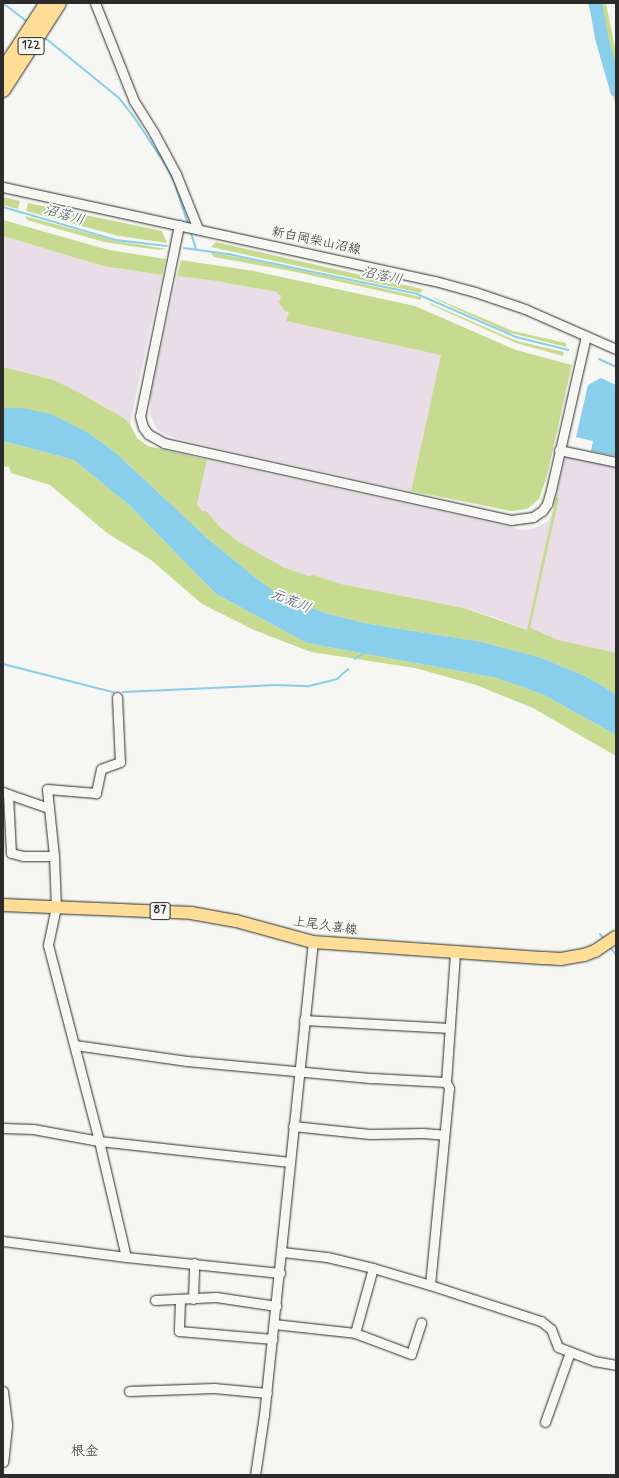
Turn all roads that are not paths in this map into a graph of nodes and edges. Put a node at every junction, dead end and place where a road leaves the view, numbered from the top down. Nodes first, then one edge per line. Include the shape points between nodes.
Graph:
1 (47, 3) edge
2 (59, 3) edge
3 (95, 3) edge
4 (3, 70) edge
5 (3, 90) edge
6 (3, 187) edge
7 (180, 226) junction
8 (198, 229) junction
9 (586, 336) junction
10 (616, 350) edge
11 (559, 450) junction
12 (616, 462) edge
13 (117, 697) dead end
14 (5, 793) edge
15 (49, 808) junction
16 (54, 856) junction
17 (3, 905) edge
18 (56, 907) junction
19 (616, 937) edge
20 (313, 942) junction
21 (455, 953) junction
22 (304, 1020) junction
23 (450, 1028) junction
24 (75, 1045) junction
25 (299, 1072) junction
26 (446, 1082) junction
27 (293, 1126) junction
28 (3, 1128) edge
29 (444, 1135) junction
30 (99, 1141) junction
31 (290, 1162) junction
32 (3, 1241) edge
33 (282, 1252) junction
34 (126, 1258) junction
35 (194, 1263) junction
36 (373, 1268) junction
37 (280, 1273) junction
38 (430, 1285) junction
39 (193, 1299) junction
40 (155, 1300) dead end
41 (180, 1300) junction
42 (276, 1306) junction
43 (421, 1323) dead end
44 (274, 1324) junction
45 (355, 1333) junction
46 (273, 1339) junction
47 (570, 1352) junction
48 (616, 1365) edge
49 (3, 1391) edge
50 (129, 1391) dead end
51 (267, 1393) junction
52 (545, 1422) dead end
53 (3, 1462) edge
54 (255, 1475) edge

1 - 4 highway, 122
2 - 5 highway, 122
3 - 8 street via 134,101 176,174
6 - 7 street, 新白岡柴山沼線
7 - 8 street, 新白岡柴山沼線
7 - 11 street via 141,404 140,416 143,427 155,439 171,445 511,520 533,517 547,504
8 - 9 street, 新白岡柴山沼線 via 475,292 525,309
9 - 10 street, 新白岡柴山沼線
9 - 11 street
11 - 12 street
13 - 15 street via 120,762 101,769 96,793 47,789
14 - 15 street
14 - 16 street via 12,853 23,856
15 - 16 street
16 - 18 street
17 - 18 main road, 上尾久喜線 / 87
18 - 20 main road, 上尾久喜線 / 87 via 191,914 236,921
18 - 24 street via 48,945
19 - 21 main road, 上尾久喜線 / 87 via 596,951 561,959
20 - 21 main road, 上尾久喜線 / 87
20 - 22 street
21 - 23 street
22 - 23 street
22 - 25 street
23 - 26 street
24 - 25 street via 188,1061
24 - 30 street
25 - 26 street
25 - 27 street
26 - 29 street via 449,1088
27 - 29 street via 370,1134
27 - 31 street
28 - 30 street via 33,1129
29 - 38 street
30 - 31 street
30 - 34 street
31 - 33 street
32 - 34 street
33 - 36 street via 327,1257
33 - 37 street
34 - 35 street
35 - 37 street
35 - 39 street
36 - 38 street
36 - 45 street
37 - 42 street
38 - 47 street via 541,1321 551,1329 558,1347
39 - 41 street
39 - 42 street via 216,1298
40 - 41 street
41 - 46 street via 179,1331
42 - 44 street
43 - 45 street via 411,1354
44 - 45 street
44 - 46 street
46 - 51 street
47 - 48 street via 594,1361
47 - 52 street
49 - 53 street via 7,1426
50 - 51 street via 214,1388
51 - 54 street

